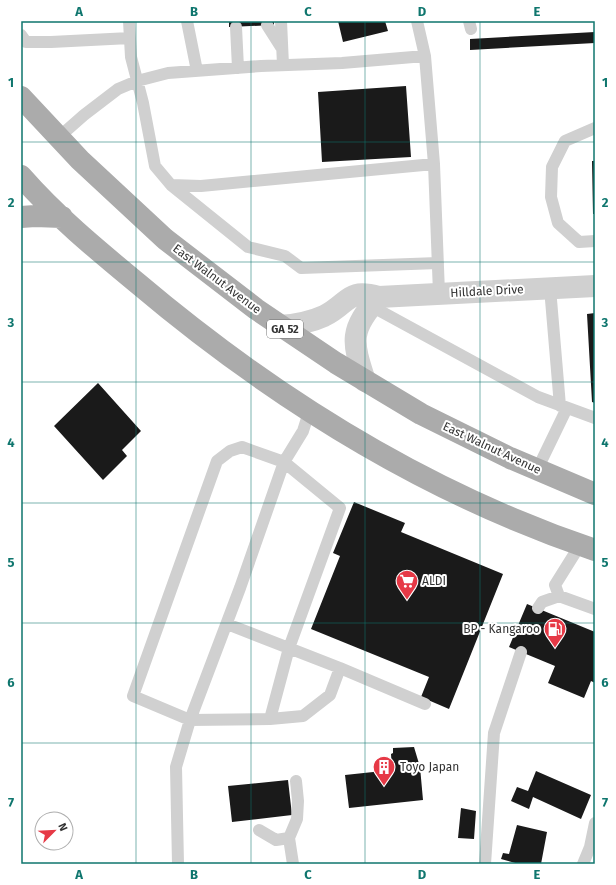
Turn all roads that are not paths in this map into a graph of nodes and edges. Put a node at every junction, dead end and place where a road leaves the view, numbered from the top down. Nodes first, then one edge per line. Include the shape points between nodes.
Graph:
1 (129, 21) edge
2 (187, 21) edge
3 (281, 21) edge
4 (417, 21) edge
5 (267, 25) dead end
6 (236, 27) dead end
7 (23, 38) edge
8 (130, 38) junction
9 (281, 47) junction
10 (425, 56) junction
11 (283, 65) junction
12 (238, 68) junction
13 (197, 71) junction
14 (136, 81) junction
15 (21, 96) edge
16 (595, 128) edge
17 (59, 138) junction
18 (434, 164) junction
19 (22, 181) edge
20 (171, 185) junction
21 (21, 217) edge
22 (62, 217) junction
23 (595, 240) edge
24 (438, 263) junction
25 (595, 286) edge
26 (550, 288) junction
27 (439, 293) junction
28 (375, 301) junction
29 (279, 326) junction
30 (365, 381) junction
31 (564, 407) junction
32 (310, 412) junction
33 (595, 418) edge
34 (284, 462) junction
35 (537, 470) junction
36 (595, 494) edge
37 (587, 548) edge
38 (558, 596) junction
39 (538, 608) dead end
40 (595, 609) edge
41 (226, 624) junction
42 (289, 648) junction
43 (521, 652) dead end
44 (340, 668) junction
45 (425, 704) dead end
46 (270, 719) junction
47 (190, 720) junction
48 (296, 782) dead end
49 (595, 823) edge
50 (259, 830) dead end
51 (289, 838) junction
52 (593, 848) edge
53 (178, 864) edge
54 (293, 864) edge
55 (485, 864) edge
56 (583, 864) edge

1 - 8 lane
2 - 13 lane
3 - 9 lane
4 - 10 lane
5 - 9 lane
6 - 12 lane
7 - 8 lane via 51,42
8 - 14 lane
9 - 11 lane
10 - 11 lane
10 - 18 lane
11 - 12 lane
12 - 13 lane
13 - 14 lane via 168,73
14 - 17 lane via 118,90 84,115
14 - 20 lane via 143,103 155,166
15 - 17 main road, East Walnut Avenue / GA 52
16 - 23 lane via 565,141 552,167 551,197 558,223 579,242
17 - 29 main road, East Walnut Avenue / GA 52 via 165,239
18 - 20 lane via 201,186
18 - 24 lane
19 - 22 main road
20 - 24 lane via 248,247 285,256 302,268
21 - 22 main road
22 - 32 main road via 176,316 253,374
24 - 27 lane
25 - 26 street, Hilldale Drive
26 - 27 street, Hilldale Drive
26 - 31 lane
27 - 28 street, Hilldale Drive
28 - 29 street, Hilldale Drive via 366,293 354,294 325,316 304,324
28 - 30 street via 362,318 354,339 355,353
28 - 31 lane via 538,397
29 - 30 main road, East Walnut Avenue / GA 52
30 - 35 main road, East Walnut Avenue / GA 52 via 421,414
31 - 33 lane
31 - 35 lane
32 - 34 lane via 303,431
32 - 37 main road via 434,482 510,517
34 - 41 lane
34 - 42 lane via 340,508
34 - 47 lane via 242,447 230,451 217,461 133,696
35 - 36 main road, East Walnut Avenue / GA 52
37 - 38 lane via 555,586
38 - 39 lane via 542,602
38 - 40 lane
41 - 42 lane
41 - 47 lane
42 - 44 lane
42 - 46 lane
43 - 55 lane via 494,733
44 - 45 lane
44 - 46 lane via 330,695 303,716
46 - 47 lane
47 - 53 lane via 176,768
48 - 51 lane via 297,819
49 - 52 lane
50 - 51 lane via 276,840
51 - 54 lane
52 - 56 lane

